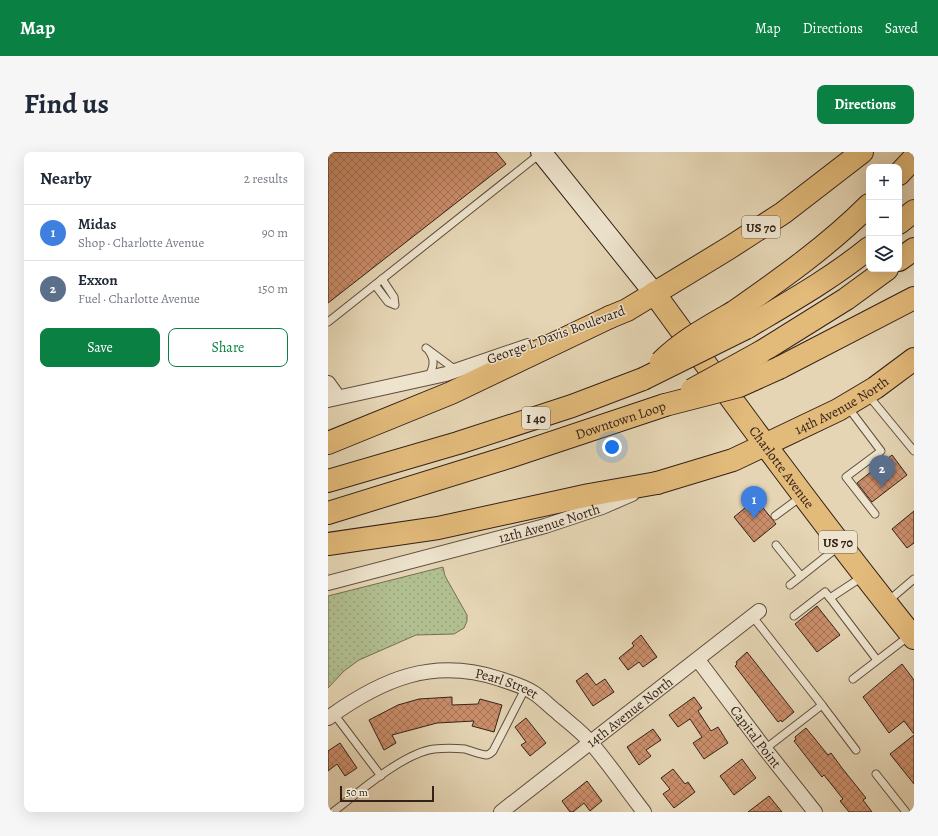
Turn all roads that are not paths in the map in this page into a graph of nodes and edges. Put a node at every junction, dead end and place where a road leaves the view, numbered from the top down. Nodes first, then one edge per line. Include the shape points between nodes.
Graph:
1 (862, 152) edge
2 (544, 153) edge
3 (914, 158) edge
4 (902, 171) edge
5 (866, 209) edge
6 (914, 211) edge
7 (902, 221) edge
8 (914, 249) edge
9 (866, 250) edge
10 (902, 258) edge
11 (883, 272) edge
12 (382, 279) junction
13 (375, 285) junction
14 (654, 293) junction
15 (914, 298) edge
16 (610, 317) junction
17 (740, 320) junction
18 (328, 322) edge
19 (914, 359) edge
20 (457, 371) junction
21 (428, 378) junction
22 (328, 383) edge
23 (867, 393) junction
24 (333, 398) edge
25 (665, 405) junction
26 (846, 405) junction
27 (328, 443) edge
28 (765, 445) junction
29 (914, 451) edge
30 (328, 481) edge
31 (657, 483) junction
32 (802, 495) junction
33 (328, 512) edge
34 (875, 514) dead end
35 (775, 516) dead end
36 (328, 544) edge
37 (776, 545) dead end
38 (840, 545) junction
39 (801, 576) junction
40 (864, 576) junction
41 (914, 579) edge
42 (328, 583) edge
43 (790, 585) dead end
44 (830, 598) junction
45 (886, 603) junction
46 (756, 614) joint
47 (794, 616) dead end
48 (913, 636) edge
49 (698, 660) junction
50 (877, 660) junction
51 (853, 679) dead end
52 (525, 689) junction
53 (822, 705) junction
54 (331, 716) edge
55 (590, 742) junction
56 (765, 749) junction
57 (856, 750) dead end
58 (876, 774) dead end
59 (381, 776) junction
60 (333, 812) edge
61 (500, 812) edge
62 (644, 812) edge
63 (815, 812) edge
64 (906, 812) edge

1 - 14 main road, George L Davis Boulevard / US 70 via 783,213
2 - 12 lane
2 - 14 main road
3 - 4 main road
5 - 17 main road via 818,252 784,277
6 - 7 main road
8 - 10 main road
9 - 17 main road via 798,297
11 - 25 main road, Downtown Loop / I 40, bridge via 846,299 761,352
12 - 13 lane
12 - 13 lane via 394,297 394,305 388,302
13 - 18 lane
14 - 16 main road, George L Davis Boulevard
14 - 28 main road, Charlotte Avenue / US 70
15 - 25 main road, bridge via 739,386
16 - 20 street, George L Davis Boulevard
16 - 27 main road via 451,393
17 - 30 main road, Downtown Loop / I 40, bridge via 701,331 674,350 643,379 572,406 458,443
19 - 23 main road, 14th Avenue North
20 - 21 street, George L Davis Boulevard
20 - 21 lane via 426,348 434,358
21 - 24 street, George L Davis Boulevard
22 - 24 street
23 - 26 main road, 14th Avenue North
23 - 29 lane
25 - 33 main road, Downtown Loop / I 40 via 509,457
26 - 28 main road, 14th Avenue North
26 - 34 lane via 881,451 846,477
28 - 31 main road, 12th Avenue North via 733,460
28 - 32 main road, Charlotte Avenue / US 70
31 - 36 main road via 438,528
31 - 42 street, 12th Avenue North via 602,507 545,526
32 - 35 lane
32 - 38 main road, Charlotte Avenue / US 70
37 - 39 lane
38 - 39 lane
38 - 40 main road, Charlotte Avenue / US 70
39 - 43 lane
40 - 44 lane
40 - 45 main road, Charlotte Avenue / US 70
41 - 45 lane
44 - 47 lane via 825,592
44 - 50 lane
45 - 48 main road, Charlotte Avenue / US 70
46 - 49 street, 14th Avenue North
46 - 53 lane
48 - 50 lane
49 - 55 street, 14th Avenue North
49 - 56 street, Capital Point
50 - 51 lane
52 - 54 street, Pearl Street via 486,674 453,670 436,671 408,676 377,687
52 - 55 street, Pearl Street via 534,692
52 - 59 lane via 490,754 464,749 432,749 413,755
53 - 56 lane
53 - 57 lane
54 - 59 lane
55 - 61 street, 14th Avenue North
55 - 62 street, Pearl Street
56 - 63 street, Capital Point
58 - 64 lane
59 - 60 lane

